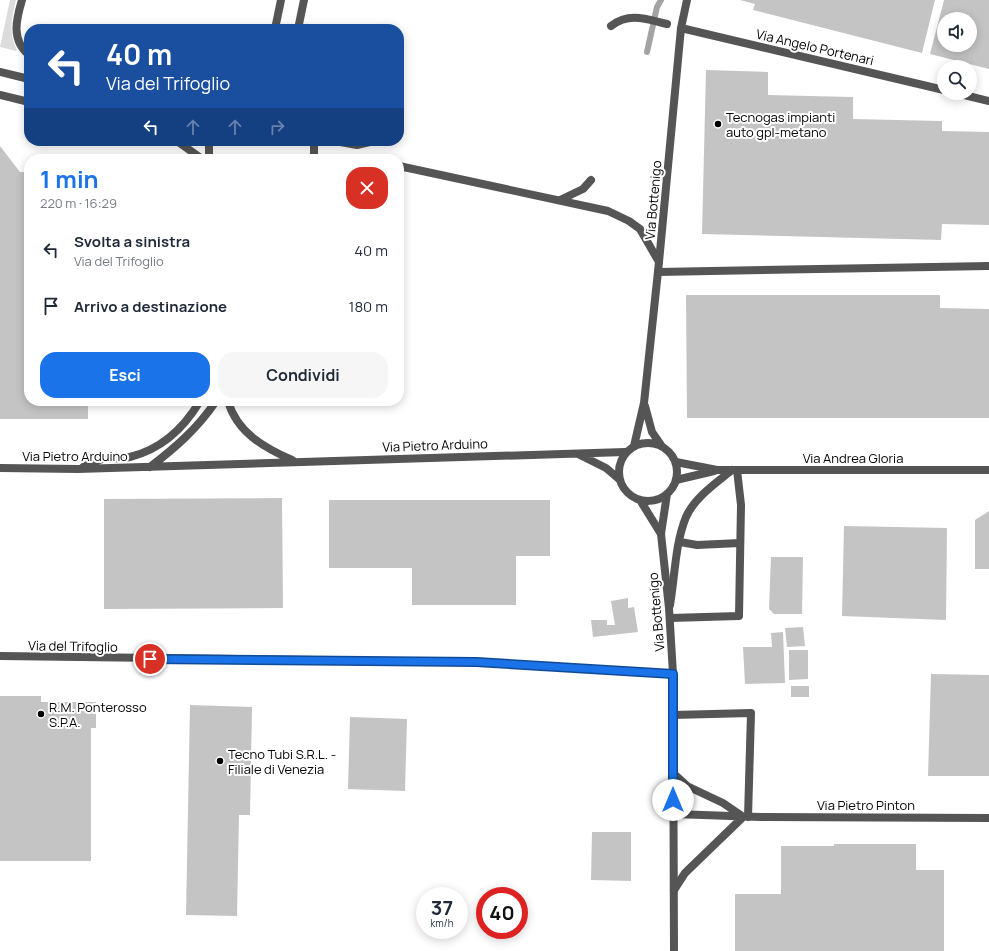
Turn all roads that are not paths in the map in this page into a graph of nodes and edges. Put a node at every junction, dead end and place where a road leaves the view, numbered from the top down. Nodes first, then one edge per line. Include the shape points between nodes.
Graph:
1 (22, 0) edge
2 (281, 0) edge
3 (304, 0) edge
4 (687, 0) edge
5 (276, 24) edge
6 (299, 24) edge
7 (667, 24) dead end
8 (611, 26) dead end
9 (681, 28) junction
10 (24, 48) edge
11 (0, 72) edge
12 (24, 78) edge
13 (937, 88) edge
14 (0, 95) edge
15 (977, 98) edge
16 (24, 101) edge
17 (989, 101) edge
18 (184, 146) edge
19 (195, 154) edge
20 (404, 167) edge
21 (592, 180) dead end
22 (560, 200) junction
23 (659, 262) junction
24 (989, 266) edge
25 (658, 272) junction
26 (644, 403) junction
27 (197, 406) edge
28 (212, 406) edge
29 (230, 406) edge
30 (661, 445) junction
31 (634, 446) junction
32 (625, 452) junction
33 (576, 453) junction
34 (295, 462) junction
35 (676, 462) junction
36 (150, 466) junction
37 (0, 468) edge
38 (78, 469) junction
39 (717, 470) junction
40 (734, 470) junction
41 (989, 470) edge
42 (619, 479) junction
43 (676, 480) junction
44 (667, 494) junction
45 (640, 500) junction
46 (661, 534) junction
47 (680, 542) junction
48 (740, 543) junction
49 (669, 608) junction
50 (670, 618) junction
51 (0, 656) edge
52 (673, 674) junction
53 (673, 715) junction
54 (673, 773) junction
55 (673, 814) junction
56 (746, 817) junction
57 (989, 818) edge
58 (674, 890) junction
59 (674, 951) edge

1 - 10 street via 16,29 19,42
2 - 5 street
3 - 6 street
4 - 9 street, Via Bottenigo
7 - 8 street via 631,16
9 - 13 street, Via Angelo Portenari
9 - 23 street, Via Bottenigo
11 - 12 street
14 - 16 street
15 - 17 street
18 - 19 street
20 - 22 street
21 - 22 street via 583,189
22 - 23 street via 608,211 628,220 640,229
23 - 25 street, Via Bottenigo
24 - 25 street
25 - 26 street, Via Bottenigo
26 - 30 street, Via Bottenigo via 652,432
26 - 31 street, Via Bottenigo
27 - 38 street via 175,434 152,450 130,457 101,459
28 - 36 street via 182,441
29 - 34 street, Via Pietro Arduino via 249,436 266,448
30 - 31 street via 643,442
30 - 35 street
31 - 32 street
32 - 33 street, Via Pietro Arduino
32 - 42 street via 618,469
33 - 34 street, Via Pietro Arduino
33 - 42 street, Via Pietro Arduino via 606,468
34 - 36 street, Via Pietro Arduino
35 - 39 street, Via Andrea Gloria
35 - 43 street
36 - 38 street, Via Pietro Arduino
37 - 38 street, Via Pietro Arduino
39 - 40 street, Via Andrea Gloria
39 - 43 street, Via Andrea Gloria
40 - 41 street, Via Andrea Gloria
40 - 47 street via 703,493 687,516
40 - 48 street via 741,505
42 - 45 street via 627,492
43 - 44 street
44 - 45 street via 650,501
44 - 46 street, Via Bottenigo
45 - 46 street, Via Bottenigo
46 - 49 street, Via Bottenigo
47 - 48 street via 697,545
47 - 49 street
48 - 50 street via 738,616
49 - 50 street, Via Bottenigo
50 - 52 street, Via Bottenigo
51 - 52 street, Via del Trifoglio via 513,664
52 - 53 street, Via Bottenigo
53 - 54 street, Via Bottenigo
53 - 56 street via 751,713
54 - 55 street, Via Bottenigo
54 - 56 street via 687,786
55 - 56 street, Via Pietro Pinton
55 - 58 street, Via Bottenigo
56 - 57 street, Via Pietro Pinton
56 - 58 street via 685,874
58 - 59 street, Via Bottenigo

